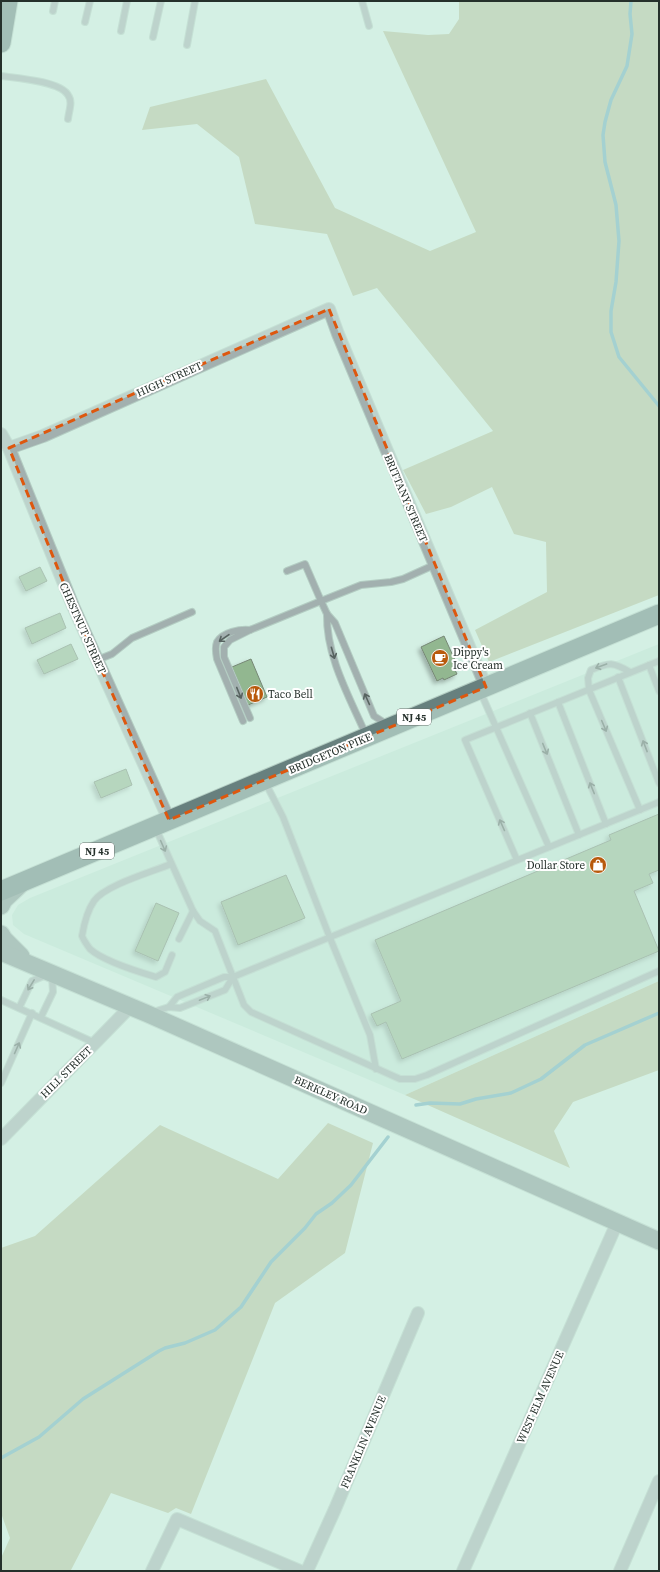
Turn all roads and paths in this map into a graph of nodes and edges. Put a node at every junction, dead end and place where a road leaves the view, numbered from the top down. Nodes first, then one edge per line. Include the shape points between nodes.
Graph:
1 (8, 1) edge
2 (54, 1) edge
3 (90, 1) edge
4 (127, 1) edge
5 (161, 1) edge
6 (195, 1) edge
7 (362, 1) edge
8 (53, 11) dead end
9 (85, 22) dead end
10 (369, 26) dead end
11 (121, 31) dead end
12 (153, 37) dead end
13 (1, 43) edge
14 (188, 45) dead end
15 (1, 76) edge
16 (68, 118) dead end
17 (329, 308) joint
18 (1, 434) edge
19 (9, 448) junction
20 (434, 565) junction
21 (287, 572) dead end
22 (321, 601) junction
23 (192, 612) dead end
24 (326, 614) junction
25 (659, 614) edge
26 (250, 630) junction
27 (97, 660) junction
28 (659, 661) edge
29 (649, 665) junction
30 (630, 672) junction
31 (618, 677) junction
32 (483, 689) junction
33 (589, 690) junction
34 (659, 691) edge
35 (558, 702) junction
36 (530, 713) junction
37 (250, 718) dead end
38 (243, 721) dead end
39 (391, 727) junction
40 (496, 727) junction
41 (367, 737) junction
42 (264, 780) junction
43 (659, 783) edge
44 (659, 802) edge
45 (640, 810) junction
46 (162, 824) junction
47 (606, 824) junction
48 (579, 835) junction
49 (549, 847) junction
50 (517, 860) junction
51 (171, 864) junction
52 (25, 881) junction
53 (1, 891) edge
54 (1, 906) edge
55 (193, 911) junction
56 (1, 934) edge
57 (330, 938) junction
58 (179, 939) dead end
59 (1, 952) edge
60 (172, 955) dead end
61 (26, 962) junction
62 (659, 971) edge
63 (51, 972) junction
64 (233, 977) junction
65 (1, 1000) edge
66 (131, 1006) junction
67 (169, 1006) junction
68 (19, 1008) junction
69 (32, 1013) junction
70 (148, 1014) junction
71 (41, 1017) junction
72 (95, 1042) junction
73 (376, 1069) junction
74 (1, 1083) edge
75 (1, 1139) edge
76 (617, 1223) junction
77 (659, 1241) edge
78 (418, 1313) dead end
79 (659, 1481) edge
80 (152, 1571) edge
81 (300, 1571) edge
82 (307, 1571) edge
83 (463, 1571) edge
84 (620, 1571) edge

1 - 13 main road
2 - 8 lane
3 - 9 lane
4 - 11 lane
5 - 12 lane
6 - 14 lane
7 - 10 lane
15 - 16 lane via 38,81 68,93 71,103
17 - 19 street, HIGH STREET via 43,436
17 - 20 street, BRITTANY STREET
18 - 19 street, CHESTNUT STREET
19 - 27 street, CHESTNUT STREET
20 - 22 lane via 397,580 361,585
20 - 32 street, BRITTANY STREET
21 - 22 lane via 305,564
22 - 24 lane
22 - 26 lane
23 - 27 lane via 132,638 112,654
39 -> 24 lane via 374,716 335,623
24 -> 41 lane via 326,626 338,669
25 - 32 main road, BRIDGETON PIKE / NJ 45
26 -> 37 lane via 230,640 224,647 224,657
26 -> 38 lane via 239,630 223,636 217,643 216,651
27 - 46 street, CHESTNUT STREET
28 - 29 lane
29 - 30 lane
29 - 34 lane
30 - 31 lane
30 -> 33 lane via 612,663 591,670
31 - 33 lane
43 -> 31 lane
32 - 39 main road, BRIDGETON PIKE / NJ 45
32 - 40 lane
33 - 35 lane
33 -> 45 lane
35 - 36 lane
47 -> 35 lane
36 - 40 lane
36 -> 48 lane
39 - 41 main road, BRIDGETON PIKE / NJ 45
40 - 49 lane
50 -> 40 lane via 465,740
41 - 42 main road, BRIDGETON PIKE / NJ 45
42 - 46 main road, BRIDGETON PIKE / NJ 45
42 - 57 lane via 283,817
44 - 45 lane
45 - 47 lane
46 -> 51 lane
46 - 52 main road, BRIDGETON PIKE / NJ 45
47 - 48 lane
48 - 49 lane
49 - 50 lane
50 - 57 lane
51 - 55 lane
51 - 60 lane via 116,885 102,894 94,901 86,917 82,936 90,949 99,955 156,977 165,972
52 - 53 main road, BRIDGETON PIKE / NJ 45
52 - 54 street
55 - 58 lane
55 - 64 lane via 215,931
56 - 61 street
57 - 64 lane
57 - 73 lane via 370,1035
59 - 61 street, BERKLEY ROAD
61 - 63 street, BERKLEY ROAD
62 - 73 lane via 427,1075 400,1079
63 - 66 street, BERKLEY ROAD
63 -> 68 lane via 32,981
63 - 71 lane via 53,992
64 - 67 lane via 224,978 177,997
67 -> 64 lane via 180,1008 225,990
64 - 73 lane via 244,1005 251,1012
65 - 68 lane
66 - 70 street, BERKLEY ROAD
66 - 72 street, HILL STREET
67 - 70 lane
68 - 69 lane
69 - 71 lane
74 -> 69 lane
70 - 76 street, BERKLEY ROAD
71 - 72 lane
72 - 75 street, HILL STREET
76 - 77 street, BERKLEY ROAD
76 - 83 street, WEST ELM AVENUE
78 - 82 street, FRANKLIN AVENUE
79 - 84 street
80 - 81 street via 177,1519

